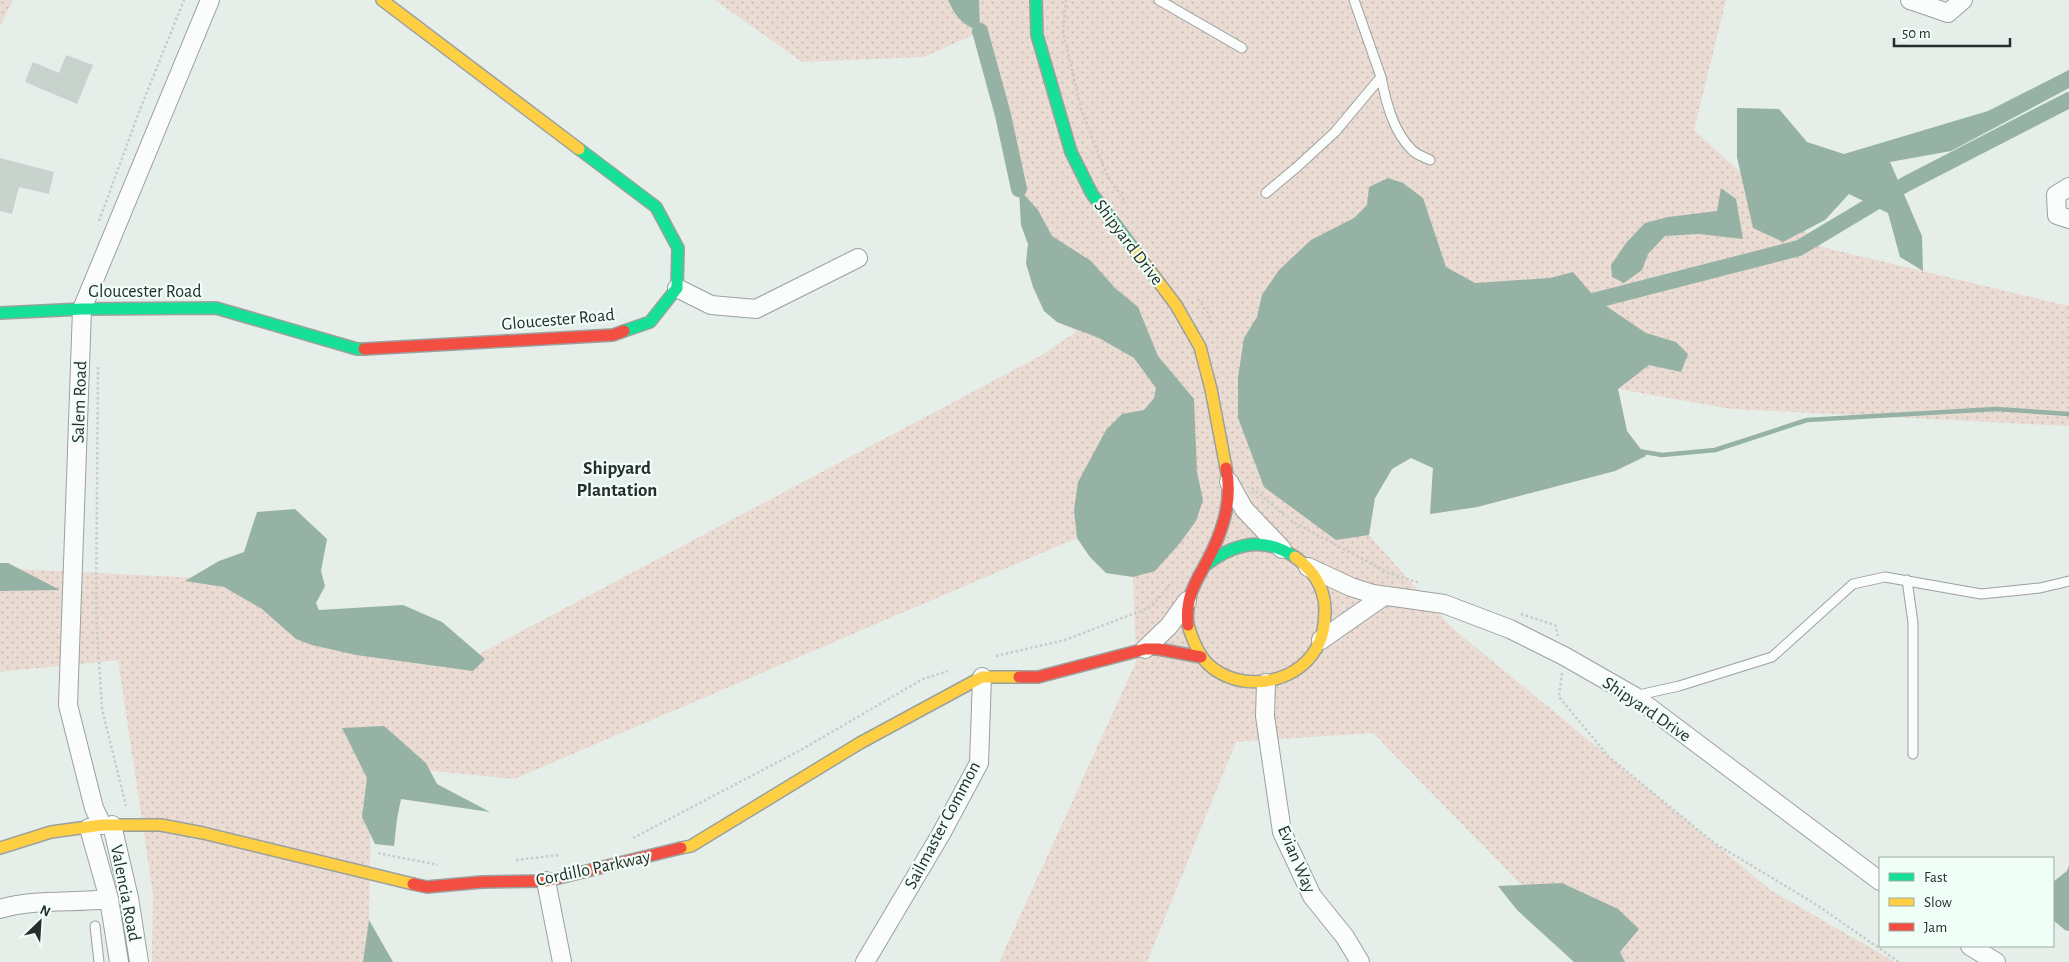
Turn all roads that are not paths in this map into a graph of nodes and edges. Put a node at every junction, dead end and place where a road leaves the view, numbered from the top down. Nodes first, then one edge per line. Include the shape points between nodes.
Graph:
1 (210, 0) edge
2 (382, 0) edge
3 (1036, 0) edge
4 (1159, 0) edge
5 (1354, 0) edge
6 (1910, 0) edge
7 (1963, 0) edge
8 (1242, 48) dead end
9 (1381, 77) junction
10 (1430, 160) dead end
11 (2069, 187) edge
12 (1266, 192) dead end
13 (2069, 219) edge
14 (858, 258) dead end
15 (677, 288) junction
16 (82, 309) junction
17 (0, 313) edge
18 (1229, 481) junction
19 (1283, 549) junction
20 (1206, 565) junction
21 (1307, 567) junction
22 (1907, 580) junction
23 (2069, 581) edge
24 (1384, 596) junction
25 (1187, 601) junction
26 (1321, 640) junction
27 (1145, 649) junction
28 (1201, 657) junction
29 (982, 677) junction
30 (1266, 683) junction
31 (1634, 696) junction
32 (1913, 754) dead end
33 (101, 826) junction
34 (0, 848) edge
35 (1879, 879) edge
36 (546, 881) junction
37 (109, 899) junction
38 (0, 909) edge
39 (95, 926) dead end
40 (1972, 947) edge
41 (99, 962) edge
42 (119, 962) edge
43 (139, 962) edge
44 (562, 962) edge
45 (865, 962) edge
46 (1360, 962) edge
47 (1996, 962) edge

1 - 16 street, Salem Road
2 - 15 street via 656,207 678,248
3 - 18 street, Shipyard Drive via 1037,35 1071,152 1092,194 1176,305 1200,347
4 - 8 lane
5 - 9 lane
6 - 7 street via 1948,14
9 - 10 lane via 1400,135 1414,152
9 - 12 lane via 1335,132
11 - 13 street via 2056,195 2057,216
14 - 15 street via 756,309 711,305
15 - 16 street, Gloucester Road via 650,322 613,335 357,349 216,308
16 - 17 street, Gloucester Road
16 - 33 street, Salem Road via 68,705
18 - 19 street, Shipyard Drive via 1244,509
18 - 20 street, Shipyard Drive via 1220,533
19 - 20 street via 1262,544 1241,545 1222,552
19 - 21 street
20 - 25 street via 1194,582
21 - 24 street, Shipyard Drive via 1350,587
21 - 26 street via 1324,595 1326,616
22 - 23 lane via 1980,594 2040,588
22 - 31 lane via 1885,577 1853,584 1772,656 1679,686
22 - 32 lane via 1913,623
24 - 26 street
24 - 31 street, Shipyard Drive via 1444,604 1510,629
25 - 27 street, Cordillo Parkway via 1169,626
25 - 28 street via 1187,621
26 - 30 street via 1308,660 1289,676
27 - 28 street, Cordillo Parkway via 1158,648
27 - 29 street, Cordillo Parkway via 1038,678
28 - 30 street via 1214,670 1230,678
29 - 36 street, Cordillo Parkway via 860,743 691,846
29 - 45 street, Sailmaster Common via 979,762 941,834
30 - 46 street, Evian Way via 1265,716 1282,832 1312,896 1345,937
31 - 35 street, Shipyard Drive
33 - 34 street, Cordillo Parkway via 51,832
33 - 36 street, Cordillo Parkway via 169,827 426,887
33 - 37 street, Valencia Road
33 - 43 street, Valencia Road via 129,898
36 - 44 street
37 - 38 street via 21,904
37 - 42 street, Valencia Road
39 - 41 lane
40 - 47 street

